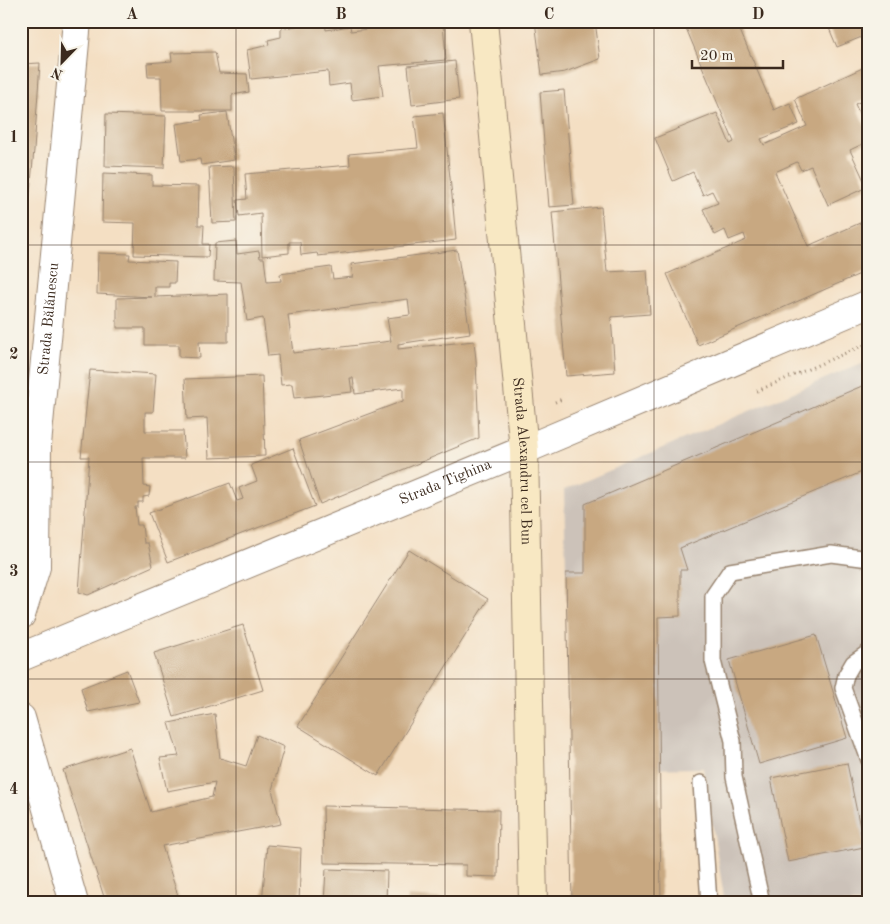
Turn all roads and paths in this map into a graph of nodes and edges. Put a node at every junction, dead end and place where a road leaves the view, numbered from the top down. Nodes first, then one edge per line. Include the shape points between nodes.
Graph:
1 (77, 21) edge
2 (483, 21) edge
3 (869, 304) edge
4 (869, 343) edge
5 (757, 391) dead end
6 (29, 446) edge
7 (524, 450) junction
8 (869, 559) edge
9 (21, 614) edge
10 (869, 652) edge
11 (21, 657) edge
12 (21, 718) edge
13 (869, 760) edge
14 (701, 784) dead end
15 (74, 903) edge
16 (533, 903) edge
17 (709, 903) edge
18 (762, 903) edge

1 - 6 street, Strada Bălănescu
2 - 7 street, Strada Alexandru cel Bun
3 - 7 street, Strada Tighina
4 - 5 path
6 - 9 street, Strada Bălănescu via 36,567
7 - 11 street, Strada Tighina
7 - 16 street, Strada Alexandru cel Bun
8 - 18 lane via 831,554 730,571 713,596 713,661 733,741 734,777
10 - 13 lane via 853,663 843,688
12 - 15 street
14 - 17 lane

